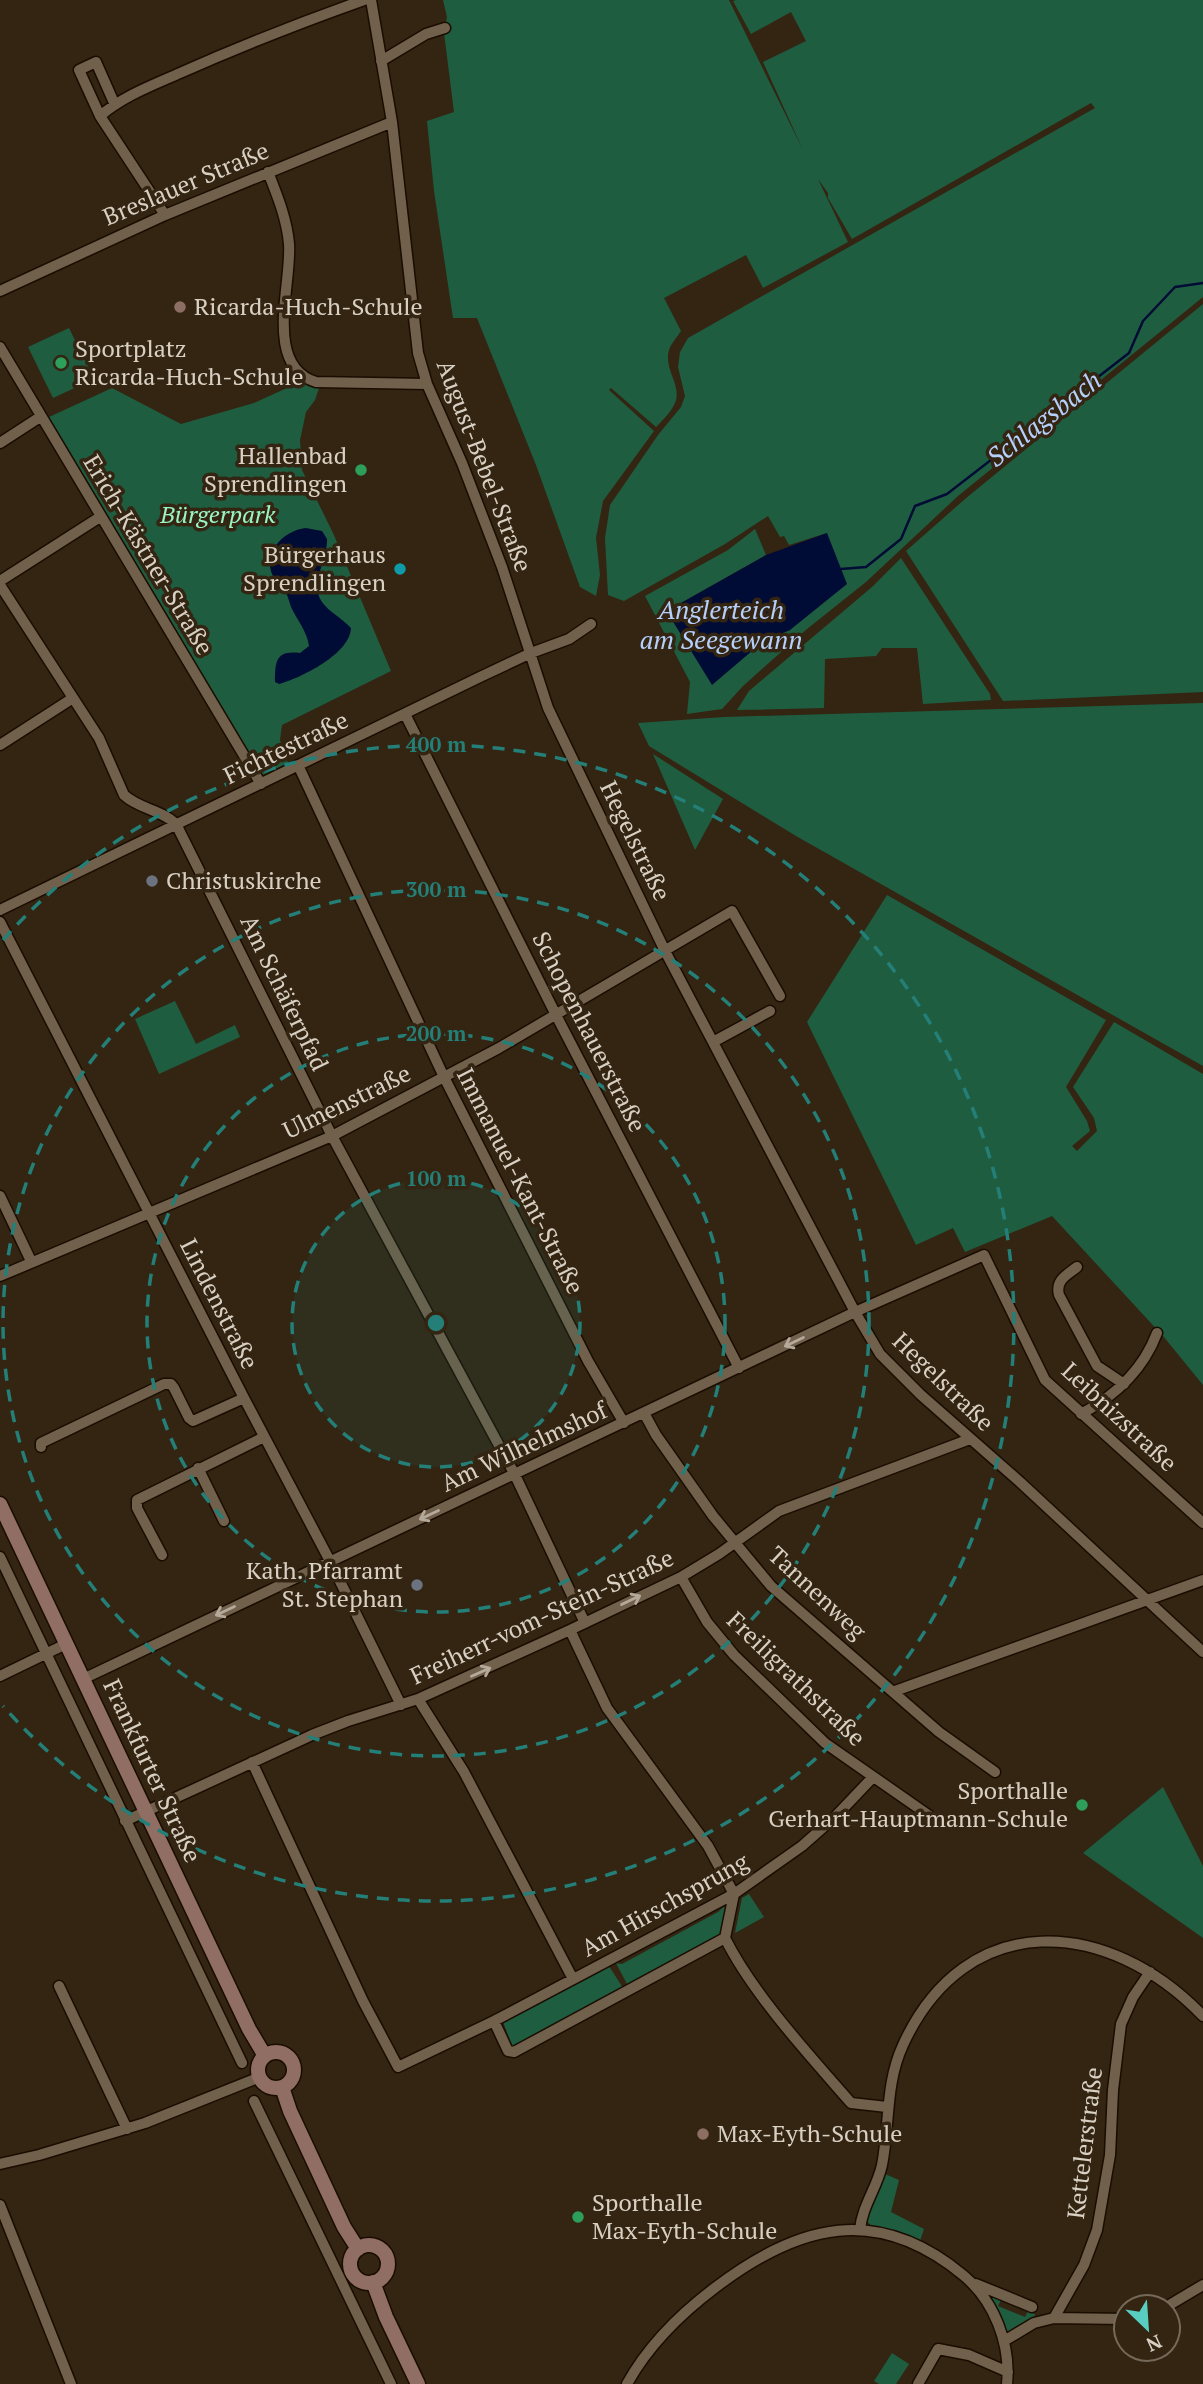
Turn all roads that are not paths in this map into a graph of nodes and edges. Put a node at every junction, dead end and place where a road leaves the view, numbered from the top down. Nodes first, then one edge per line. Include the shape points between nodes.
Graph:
1 (365, 0) edge
2 (371, 0) edge
3 (445, 28) dead end
4 (381, 61) junction
5 (115, 105) junction
6 (100, 116) junction
7 (392, 122) junction
8 (268, 172) junction
9 (164, 215) junction
10 (0, 291) edge
11 (0, 346) edge
12 (427, 384) junction
13 (40, 417) junction
14 (0, 443) edge
15 (100, 517) junction
16 (0, 583) edge
17 (591, 624) dead end
18 (531, 653) junction
19 (73, 698) junction
20 (405, 713) junction
21 (0, 745) edge
22 (298, 765) junction
23 (261, 784) junction
24 (176, 824) junction
25 (0, 910) edge
26 (0, 922) edge
27 (665, 951) junction
28 (780, 996) dead end
29 (770, 1011) dead end
30 (556, 1016) junction
31 (713, 1042) junction
32 (444, 1077) junction
33 (332, 1136) junction
34 (0, 1196) edge
35 (149, 1213) junction
36 (984, 1255) joint
37 (30, 1261) junction
38 (1077, 1267) dead end
39 (0, 1276) edge
40 (855, 1312) junction
41 (1157, 1333) dead end
42 (740, 1368) junction
43 (1124, 1384) junction
44 (244, 1398) junction
45 (644, 1413) junction
46 (1080, 1414) junction
47 (624, 1423) junction
48 (264, 1437) junction
49 (970, 1439) junction
50 (41, 1447) dead end
51 (198, 1468) junction
52 (515, 1475) junction
53 (0, 1504) edge
54 (224, 1521) dead end
55 (1203, 1523) edge
56 (735, 1543) junction
57 (162, 1555) dead end
58 (0, 1558) edge
59 (330, 1561) junction
60 (681, 1577) junction
61 (1203, 1580) edge
62 (1148, 1600) junction
63 (585, 1623) junction
64 (570, 1630) junction
65 (66, 1644) junction
66 (1203, 1653) edge
67 (45, 1654) junction
68 (0, 1676) edge
69 (83, 1679) junction
70 (895, 1691) junction
71 (418, 1699) junction
72 (401, 1704) junction
73 (252, 1762) junction
74 (995, 1772) dead end
75 (873, 1777) junction
76 (145, 1812) junction
77 (934, 1819) dead end
78 (125, 1821) junction
79 (734, 1894) junction
80 (725, 1938) junction
81 (1150, 1972) junction
82 (573, 1979) junction
83 (59, 1986) dead end
84 (1203, 2016) edge
85 (494, 2021) junction
86 (265, 2056) junction
87 (242, 2063) dead end
88 (260, 2077) junction
89 (282, 2087) junction
90 (254, 2101) dead end
91 (887, 2107) junction
92 (127, 2129) junction
93 (0, 2164) edge
94 (0, 2205) edge
95 (860, 2230) junction
96 (358, 2249) junction
97 (373, 2283) junction
98 (974, 2283) junction
99 (1203, 2285) edge
100 (1182, 2297) edge
101 (1032, 2307) dead end
102 (1054, 2318) junction
103 (1112, 2319) edge
104 (1004, 2341) junction
105 (1009, 2372) junction
106 (71, 2384) edge
107 (391, 2384) edge
108 (418, 2384) edge
109 (627, 2384) edge
110 (918, 2384) edge
111 (1007, 2384) edge

1 - 5 street via 200,64
2 - 4 street, August-Bebel-Straße
3 - 4 street
4 - 7 street, August-Bebel-Straße
5 - 6 street
5 - 6 street via 96,62 79,71
6 - 9 street
7 - 8 street, Breslauer Straße
7 - 12 street, August-Bebel-Straße via 415,331
8 - 9 street, Breslauer Straße
8 - 12 street via 288,232 284,328 296,369 307,380 323,383
9 - 10 street, Breslauer Straße
11 - 13 street, Erich-Kästner-Straße
12 - 18 street, August-Bebel-Straße via 462,463
13 - 14 street
13 - 15 street, Erich-Kästner-Straße
15 - 16 street
15 - 23 street, Erich-Kästner-Straße
16 - 19 street
17 - 18 street, Fichtestraße via 569,639
18 - 20 street, Fichtestraße
18 - 27 street, Hegelstraße via 548,708
19 - 21 street
19 - 24 street via 101,741 124,795
20 - 22 street, Fichtestraße
20 - 30 street, Schopenhauerstraße
22 - 23 street, Fichtestraße
22 - 32 street, Immanuel-Kant-Straße
23 - 24 street, Fichtestraße
24 - 25 street, Fichtestraße
24 - 33 street, Am Schäferpfad
26 - 35 street, Lindenstraße
27 - 28 street, Ulmenstraße via 732,911
27 - 30 street, Ulmenstraße
27 - 31 street, Hegelstraße
29 - 31 street
30 - 32 street, Ulmenstraße
30 - 42 street, Schopenhauerstraße
31 - 40 street, Hegelstraße
32 - 33 street, Ulmenstraße
32 - 47 street, Immanuel-Kant-Straße
33 - 35 street, Ulmenstraße
33 - 52 street, Am Schäferpfad
34 - 37 street
35 - 37 street, Ulmenstraße
35 - 44 street, Lindenstraße
36 - 40 street, Am Wilhelmshof
36 - 46 street, Leibnizstraße via 1045,1380
37 - 39 street, Ulmenstraße
38 - 43 street via 1058,1284 1059,1295 1097,1366
40 -> 42 street, Am Wilhelmshof
40 - 49 street, Hegelstraße via 880,1354
41 - 43 street via 1140,1366
42 - 45 street, Am Wilhelmshof
43 - 46 street
44 - 48 street, Lindenstraße
44 - 50 street via 193,1421 171,1384 164,1384 41,1443
45 - 47 street, Am Wilhelmshof
45 - 56 street, Tannenweg
46 - 55 street, Leibnizstraße
47 - 52 street, Am Wilhelmshof
48 - 51 street
48 - 59 street, Lindenstraße
49 - 56 street, Freiherr-vom-Stein-Straße via 779,1511
49 - 62 street, Hegelstraße
51 - 54 street
51 - 57 street via 137,1500
52 -> 59 street, Am Wilhelmshof
52 - 63 street, Am Schäferpfad
53 - 65 street, Frankfurter Straße
56 - 60 street, Freiherr-vom-Stein-Straße
56 - 70 street, Tannenweg via 771,1586
58 - 67 street, Frankfurter Straße
59 -> 69 street, Am Wilhelmshof
59 - 72 street, Lindenstraße
63 -> 60 street, Freiherr-vom-Stein-Straße
60 - 75 street, Freiligrathstraße via 707,1622 734,1655 825,1744
61 - 62 street
62 - 66 street, Hegelstraße
62 - 70 street
63 - 64 street, Freiherr-vom-Stein-Straße
71 -> 64 street, Freiherr-vom-Stein-Straße
64 - 79 street via 607,1708 708,1846
65 - 67 street
65 - 69 street, Frankfurter Straße
67 - 68 street
67 - 78 street, Frankfurter Straße
69 - 76 street, Frankfurter Straße
70 - 74 street, Tannenweg
71 - 72 street, Freiherr-vom-Stein-Straße
71 - 82 street via 464,1772
72 - 73 street, Freiherr-vom-Stein-Straße via 330,1727
73 - 76 street, Freiherr-vom-Stein-Straße
73 - 85 street, Am Hirschsprung via 398,2067
75 - 77 street, Freiligrathstraße
75 - 79 street, Am Hirschsprung via 802,1846
76 - 78 street, Freiherr-vom-Stein-Straße
76 - 86 street, Frankfurter Straße
78 - 87 street, Frankfurter Straße
79 - 80 street
79 - 82 street, Am Hirschsprung
80 - 85 street via 514,2052 508,2051
80 - 91 street via 774,2010 851,2103
81 - 84 street
81 - 91 street via 1106,1951 1066,1941 1025,1944 981,1958 949,1980 922,2012 897,2060
81 - 102 street, Kettelerstraße via 1121,2024 1110,2155 1097,2230 1084,2265
82 - 85 street, Am Hirschsprung
83 - 92 street
86 - 88 street
86 - 89 street via 277,2053 292,2062 291,2079
88 - 89 street via 268,2086
88 - 92 street
89 - 96 street
90 - 107 street
91 - 95 street via 881,2167
92 - 93 street
94 - 106 street
95 - 98 street via 921,2245
95 - 109 street via 807,2236 747,2265 682,2314 648,2351
96 - 97 street via 351,2258 351,2269 357,2279
96 - 97 street via 374,2246 386,2257 387,2270
97 - 108 street
98 - 101 street
98 - 104 street
99 - 100 street
102 - 103 street
102 - 104 street via 1034,2323
104 - 105 street
105 - 110 street via 969,2355 938,2349
105 - 111 street

